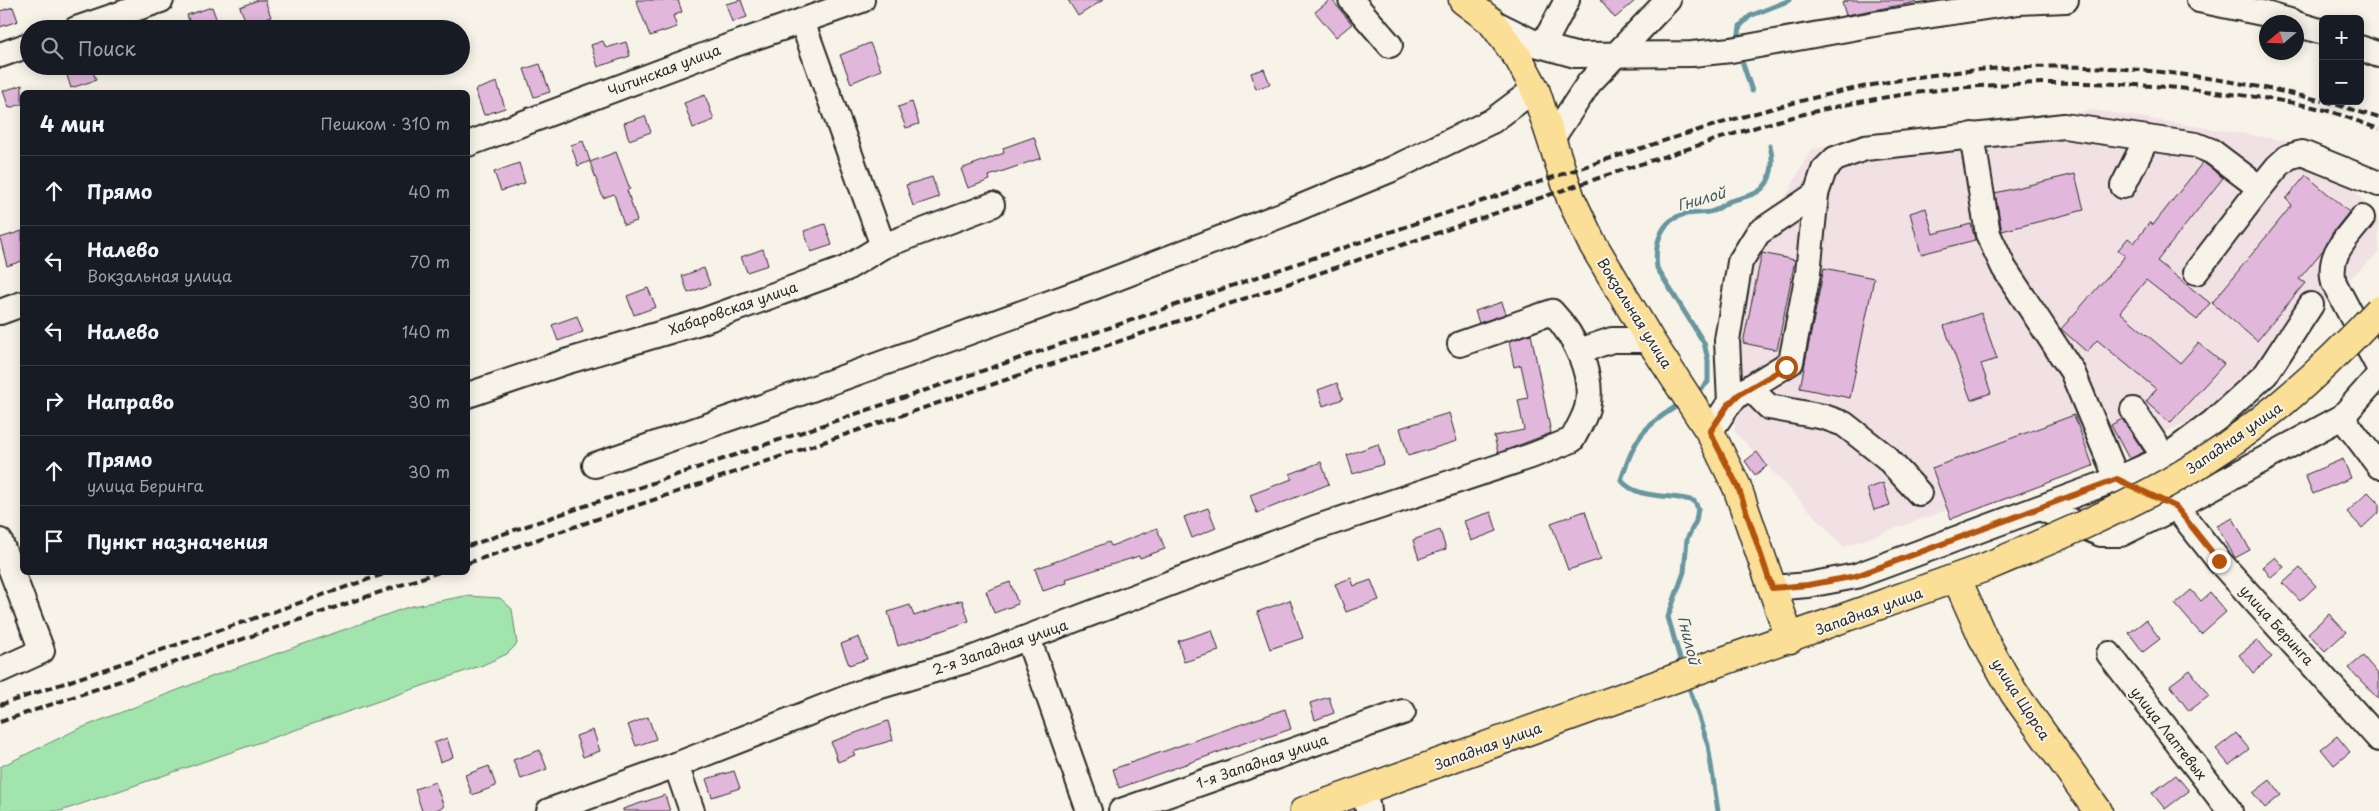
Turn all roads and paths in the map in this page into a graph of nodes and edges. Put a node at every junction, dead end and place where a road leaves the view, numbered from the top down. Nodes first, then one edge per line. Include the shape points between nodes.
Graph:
1 (161, 0) edge
2 (862, 0) edge
3 (1351, 0) edge
4 (1463, 0) edge
5 (1567, 0) edge
6 (1668, 0) edge
7 (2066, 0) edge
8 (2199, 0) edge
9 (2020, 1) edge
10 (2269, 15) edge
11 (102, 20) edge
12 (802, 21) junction
13 (1492, 22) junction
14 (2304, 26) edge
15 (2319, 31) edge
16 (1390, 45) dead end
17 (1539, 45) junction
18 (20, 48) edge
19 (2364, 50) edge
20 (0, 55) edge
21 (1615, 56) junction
22 (2379, 56) edge
23 (1535, 89) junction
24 (1972, 135) junction
25 (2147, 138) junction
26 (1551, 140) junction
27 (470, 143) edge
28 (2379, 184) edge
29 (2123, 186) dead end
30 (2260, 188) junction
31 (1816, 194) junction
32 (992, 205) dead end
33 (2362, 218) dead end
34 (882, 246) junction
35 (2196, 272) dead end
36 (20, 305) edge
37 (2311, 306) dead end
38 (2379, 310) edge
39 (0, 312) edge
40 (1650, 340) junction
41 (1460, 344) dead end
42 (1579, 351) junction
43 (2379, 368) edge
44 (2379, 375) edge
45 (1751, 389) junction
46 (470, 394) edge
47 (1730, 402) junction
48 (2133, 410) dead end
49 (2342, 416) junction
50 (1710, 432) junction
51 (2165, 458) junction
52 (595, 465) dead end
53 (2379, 466) edge
54 (2117, 479) junction
55 (1919, 493) dead end
56 (2176, 507) junction
57 (2040, 508) junction
58 (0, 541) edge
59 (17, 568) edge
60 (1957, 579) junction
61 (1772, 588) junction
62 (1028, 638) junction
63 (1790, 639) junction
64 (2109, 654) dead end
65 (0, 670) edge
66 (1403, 712) dead end
67 (2379, 739) edge
68 (676, 765) junction
69 (1366, 801) edge
70 (549, 811) edge
71 (692, 811) edge
72 (1089, 811) edge
73 (1121, 811) edge
74 (1304, 811) edge
75 (2098, 811) edge
76 (2230, 811) edge

1 - 11 street
2 - 12 street, Читинская улица
3 - 16 street
4 - 13 main road, Вокзальная улица
5 - 17 street via 1549,34
6 - 21 street
7 - 9 street
8 - 10 street
9 - 21 street via 1731,50
12 - 27 street, Читинская улица
12 - 34 street
13 - 17 street
13 - 23 main road, Вокзальная улица
14 - 15 street
17 - 21 street via 1575,55
18 - 20 street
19 - 22 street
21 - 26 street via 1589,83
23 - 26 main road, Вокзальная улица
23 - 52 street via 1492,121 1390,170 1284,214 1063,298
24 - 25 street via 2064,126
24 - 31 street via 1865,148 1836,159 1824,170
24 - 54 street via 1988,234 2004,268 2072,371
25 - 29 street
25 - 30 street via 2196,145 2211,151
26 - 40 main road, Вокзальная улица via 1570,198 1591,241
28 - 30 street via 2302,153 2288,156
30 - 35 street
31 - 45 street via 1808,273 1793,356 1786,367
31 - 47 street via 1758,233 1740,262 1727,340
32 - 34 street, Хабаровская улица
33 - 43 street via 2334,256 2331,270 2334,283
34 - 46 street, Хабаровская улица via 845,269 727,312
36 - 39 street
37 - 51 street via 2266,374
38 - 60 main road, Западная улица, bridge via 2334,359 2284,404 2224,448 2139,498
40 - 42 street via 1612,340
40 - 50 main road, Вокзальная улица
41 - 42 street, 2-я Западная улица via 1552,312
42 - 62 street, 2-я Западная улица via 1587,384 1587,408 1572,440 1315,528
44 - 49 street
45 - 47 street
45 - 55 street via 1769,407 1824,416 1844,424 1886,457
47 - 50 street
48 - 51 street
49 - 53 street
49 - 56 street
50 - 61 main road, Вокзальная улица via 1738,487
51 - 54 street
54 - 56 street
54 - 57 street
56 - 57 street via 2121,534 2101,534
56 - 67 street, улица Беринга via 2219,561
57 - 61 street via 1856,576
58 - 59 street
59 - 65 street via 42,651
60 - 63 main road, Западная улица
60 - 75 main road, улица Щорса via 1983,638 2014,693
61 - 63 main road, Вокзальная улица
62 - 68 street, 2-я Западная улица via 972,659 867,690
62 - 72 street
63 - 69 main road, Западная улица via 1659,685
64 - 76 street, улица Лаптевых
66 - 73 street, 1-я Западная улица
68 - 70 street, 2-я Западная улица
68 - 71 street
69 - 74 main road, Западная улица

